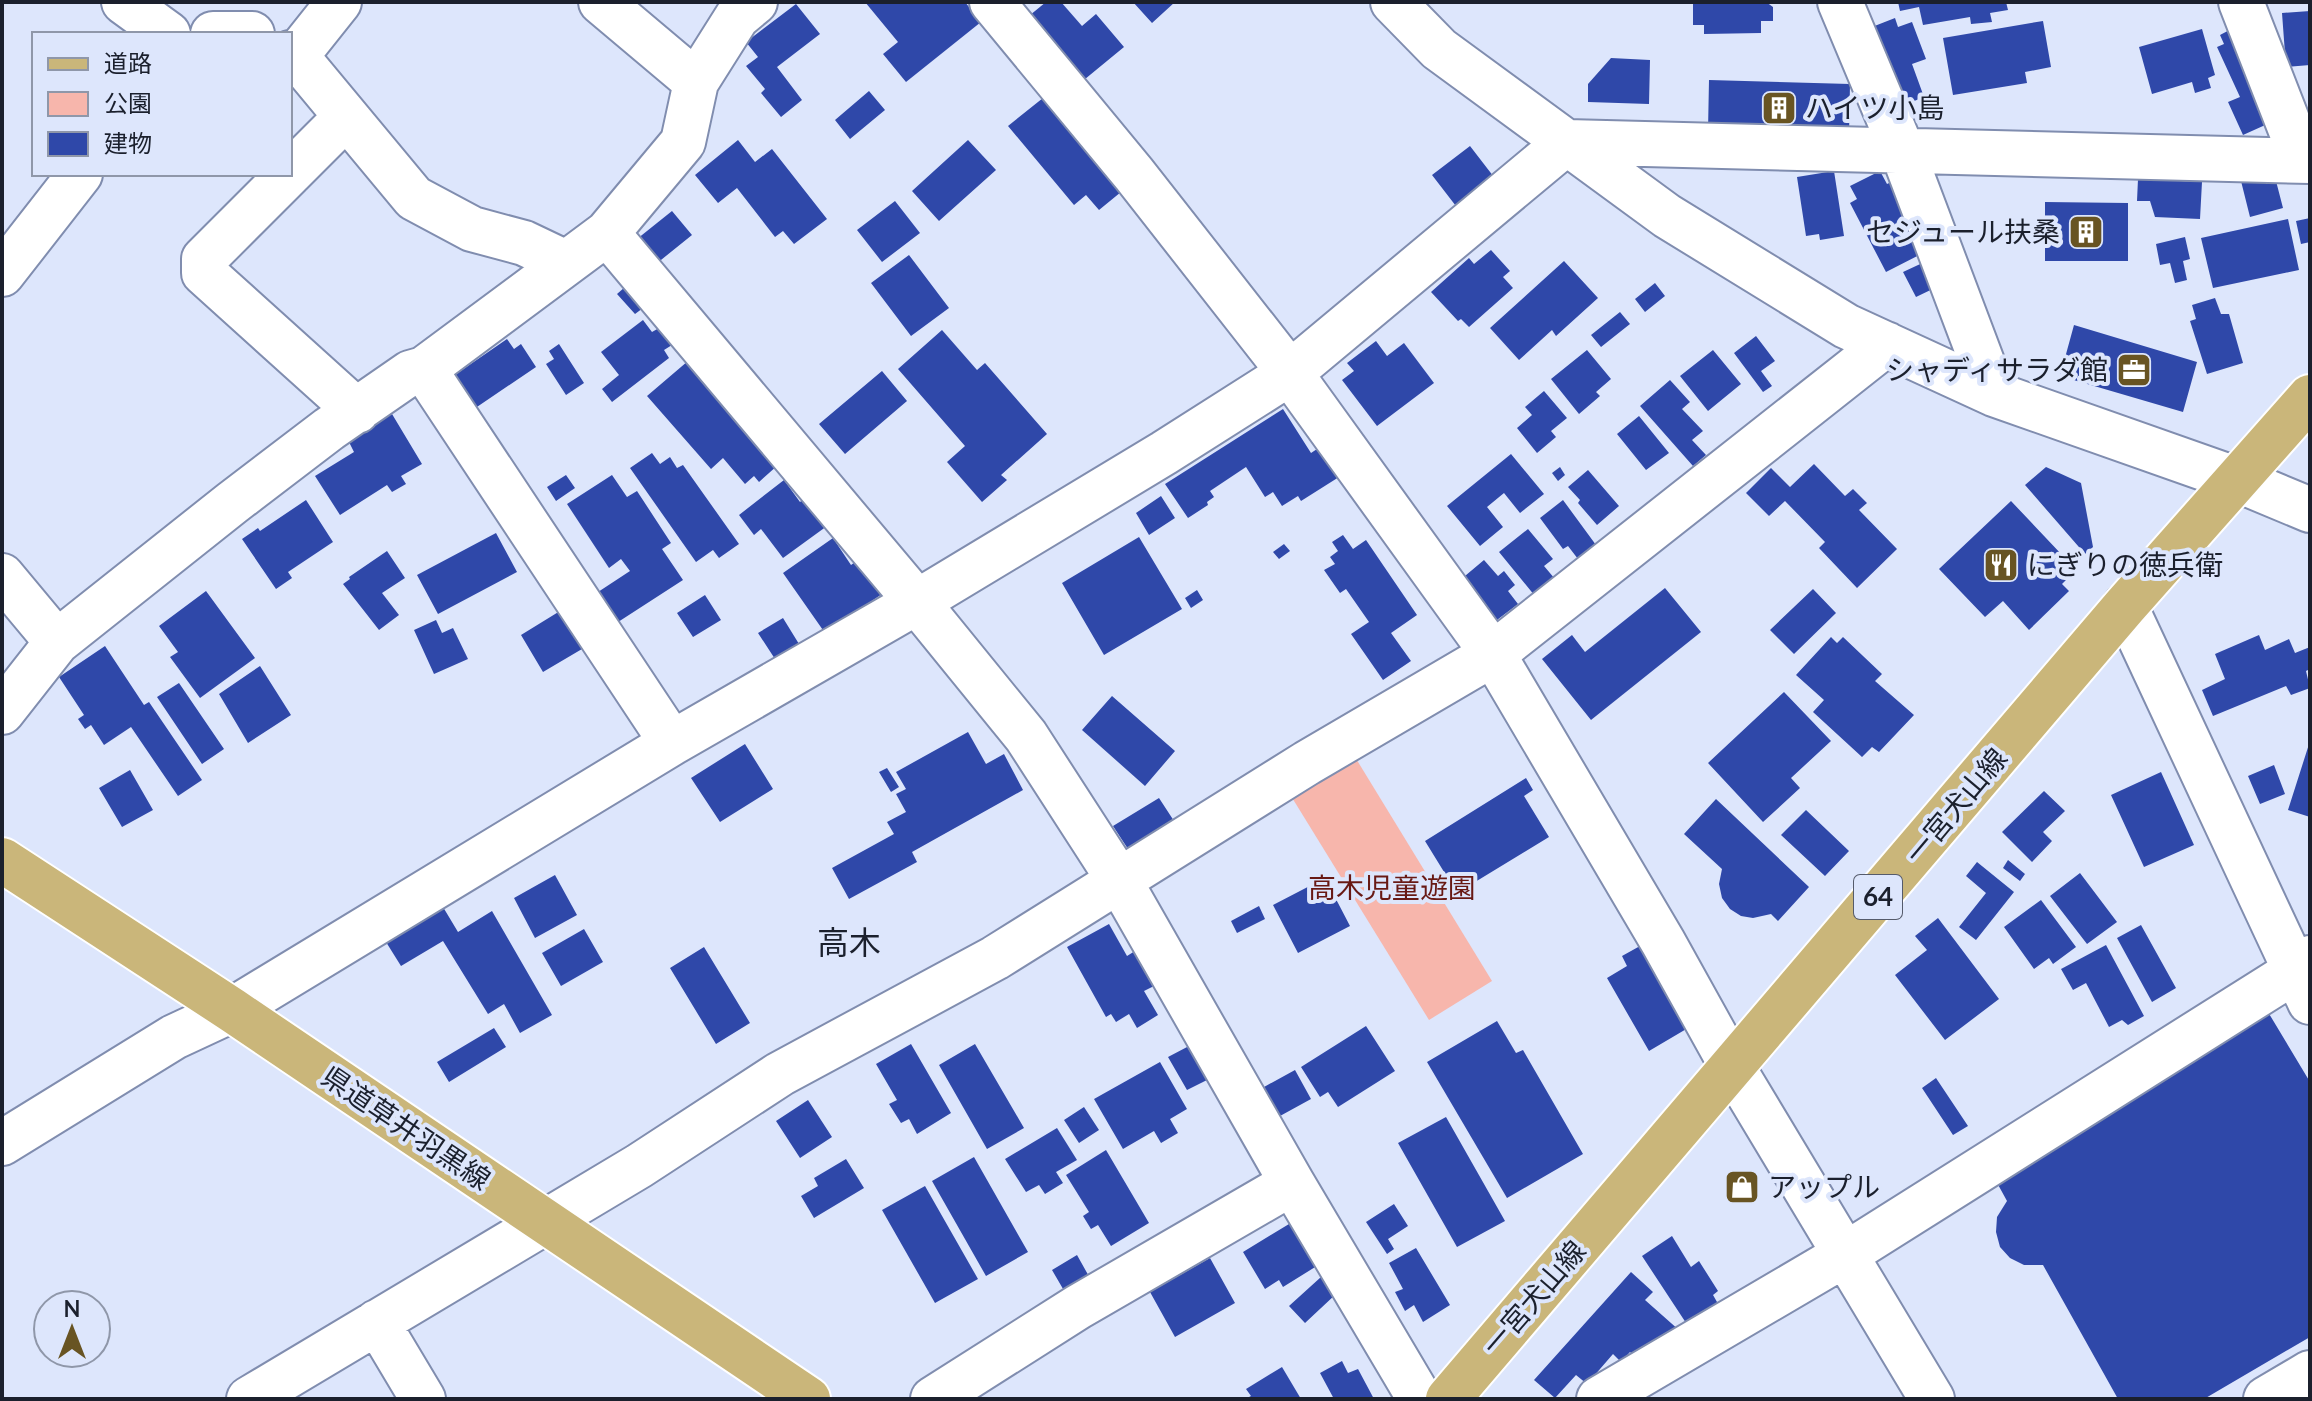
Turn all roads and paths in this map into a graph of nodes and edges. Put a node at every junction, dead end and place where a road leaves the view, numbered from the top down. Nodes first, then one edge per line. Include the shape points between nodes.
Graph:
1 (124, 2) edge
2 (339, 2) edge
3 (601, 2) edge
4 (755, 2) edge
5 (992, 2) edge
6 (1393, 2) edge
7 (1840, 2) edge
8 (2241, 2) edge
9 (165, 32) edge
10 (293, 55) edge
11 (696, 82) junction
12 (346, 117) junction
13 (1567, 142) junction
14 (1902, 150) junction
15 (2307, 161) edge
16 (292, 172) edge
17 (78, 176) edge
18 (288, 176) edge
19 (607, 233) junction
20 (566, 263) junction
21 (2, 274) edge
22 (1886, 344) junction
23 (424, 369) junction
24 (1290, 373) junction
25 (1994, 394) junction
26 (2310, 397) edge
27 (357, 411) junction
28 (2238, 480) junction
29 (2310, 510) edge
30 (2, 576) edge
31 (917, 602) junction
32 (2125, 606) junction
33 (57, 642) junction
34 (1493, 654) junction
35 (2, 712) edge
36 (672, 743) junction
37 (2, 860) edge
38 (1119, 880) junction
39 (2305, 977) edge
40 (216, 1000) junction
41 (1733, 1068) junction
42 (2, 1143) edge
43 (1292, 1183) junction
44 (544, 1223) junction
45 (1846, 1254) junction
46 (377, 1322) junction
47 (2310, 1373) edge
48 (249, 1399) edge
49 (423, 1399) edge
50 (808, 1399) edge
51 (933, 1399) edge
52 (1420, 1399) edge
53 (1448, 1399) edge
54 (1599, 1399) edge
55 (1932, 1399) edge
56 (2266, 1399) edge

1 - 9 street
2 - 10 street
3 - 11 street
4 - 11 street via 737,17
5 - 24 street
6 - 13 street via 1439,49
7 - 14 street
8 - 15 street
10 - 12 street
11 - 19 street via 683,142
12 - 16 street
12 - 20 street via 414,198 472,229 524,243
13 - 14 street
13 - 22 street via 1667,216 1846,326
13 - 24 street
14 - 15 street
14 - 25 street
17 - 21 street
18 - 27 street via 204,259 204,273
19 - 20 street
19 - 31 street
20 - 23 street
22 - 25 street
22 - 34 street
23 - 27 street via 410,373
23 - 36 street
24 - 31 street
24 - 34 street
25 - 28 street
26 - 28 main road, 一宮犬山線 / 64
27 - 33 street
28 - 29 street
28 - 32 main road, 一宮犬山線 / 64
30 - 33 street
31 - 36 street
31 - 38 street via 1026,736
32 - 39 street
32 - 41 main road, 一宮犬山線 / 64
33 - 35 street
34 - 38 street
34 - 41 street
36 - 40 street
37 - 40 main road, 県道草井羽黒線
38 - 43 street
38 - 44 street via 995,958 780,1074
39 - 45 street
40 - 42 street via 174,1037
40 - 44 main road, 県道草井羽黒線
41 - 45 street
41 - 53 main road, 一宮犬山線 / 64
43 - 51 street via 1078,1307
43 - 52 street
44 - 46 street
44 - 50 main road, 県道草井羽黒線
45 - 54 street
45 - 55 street
46 - 48 street
46 - 49 street
47 - 56 street

